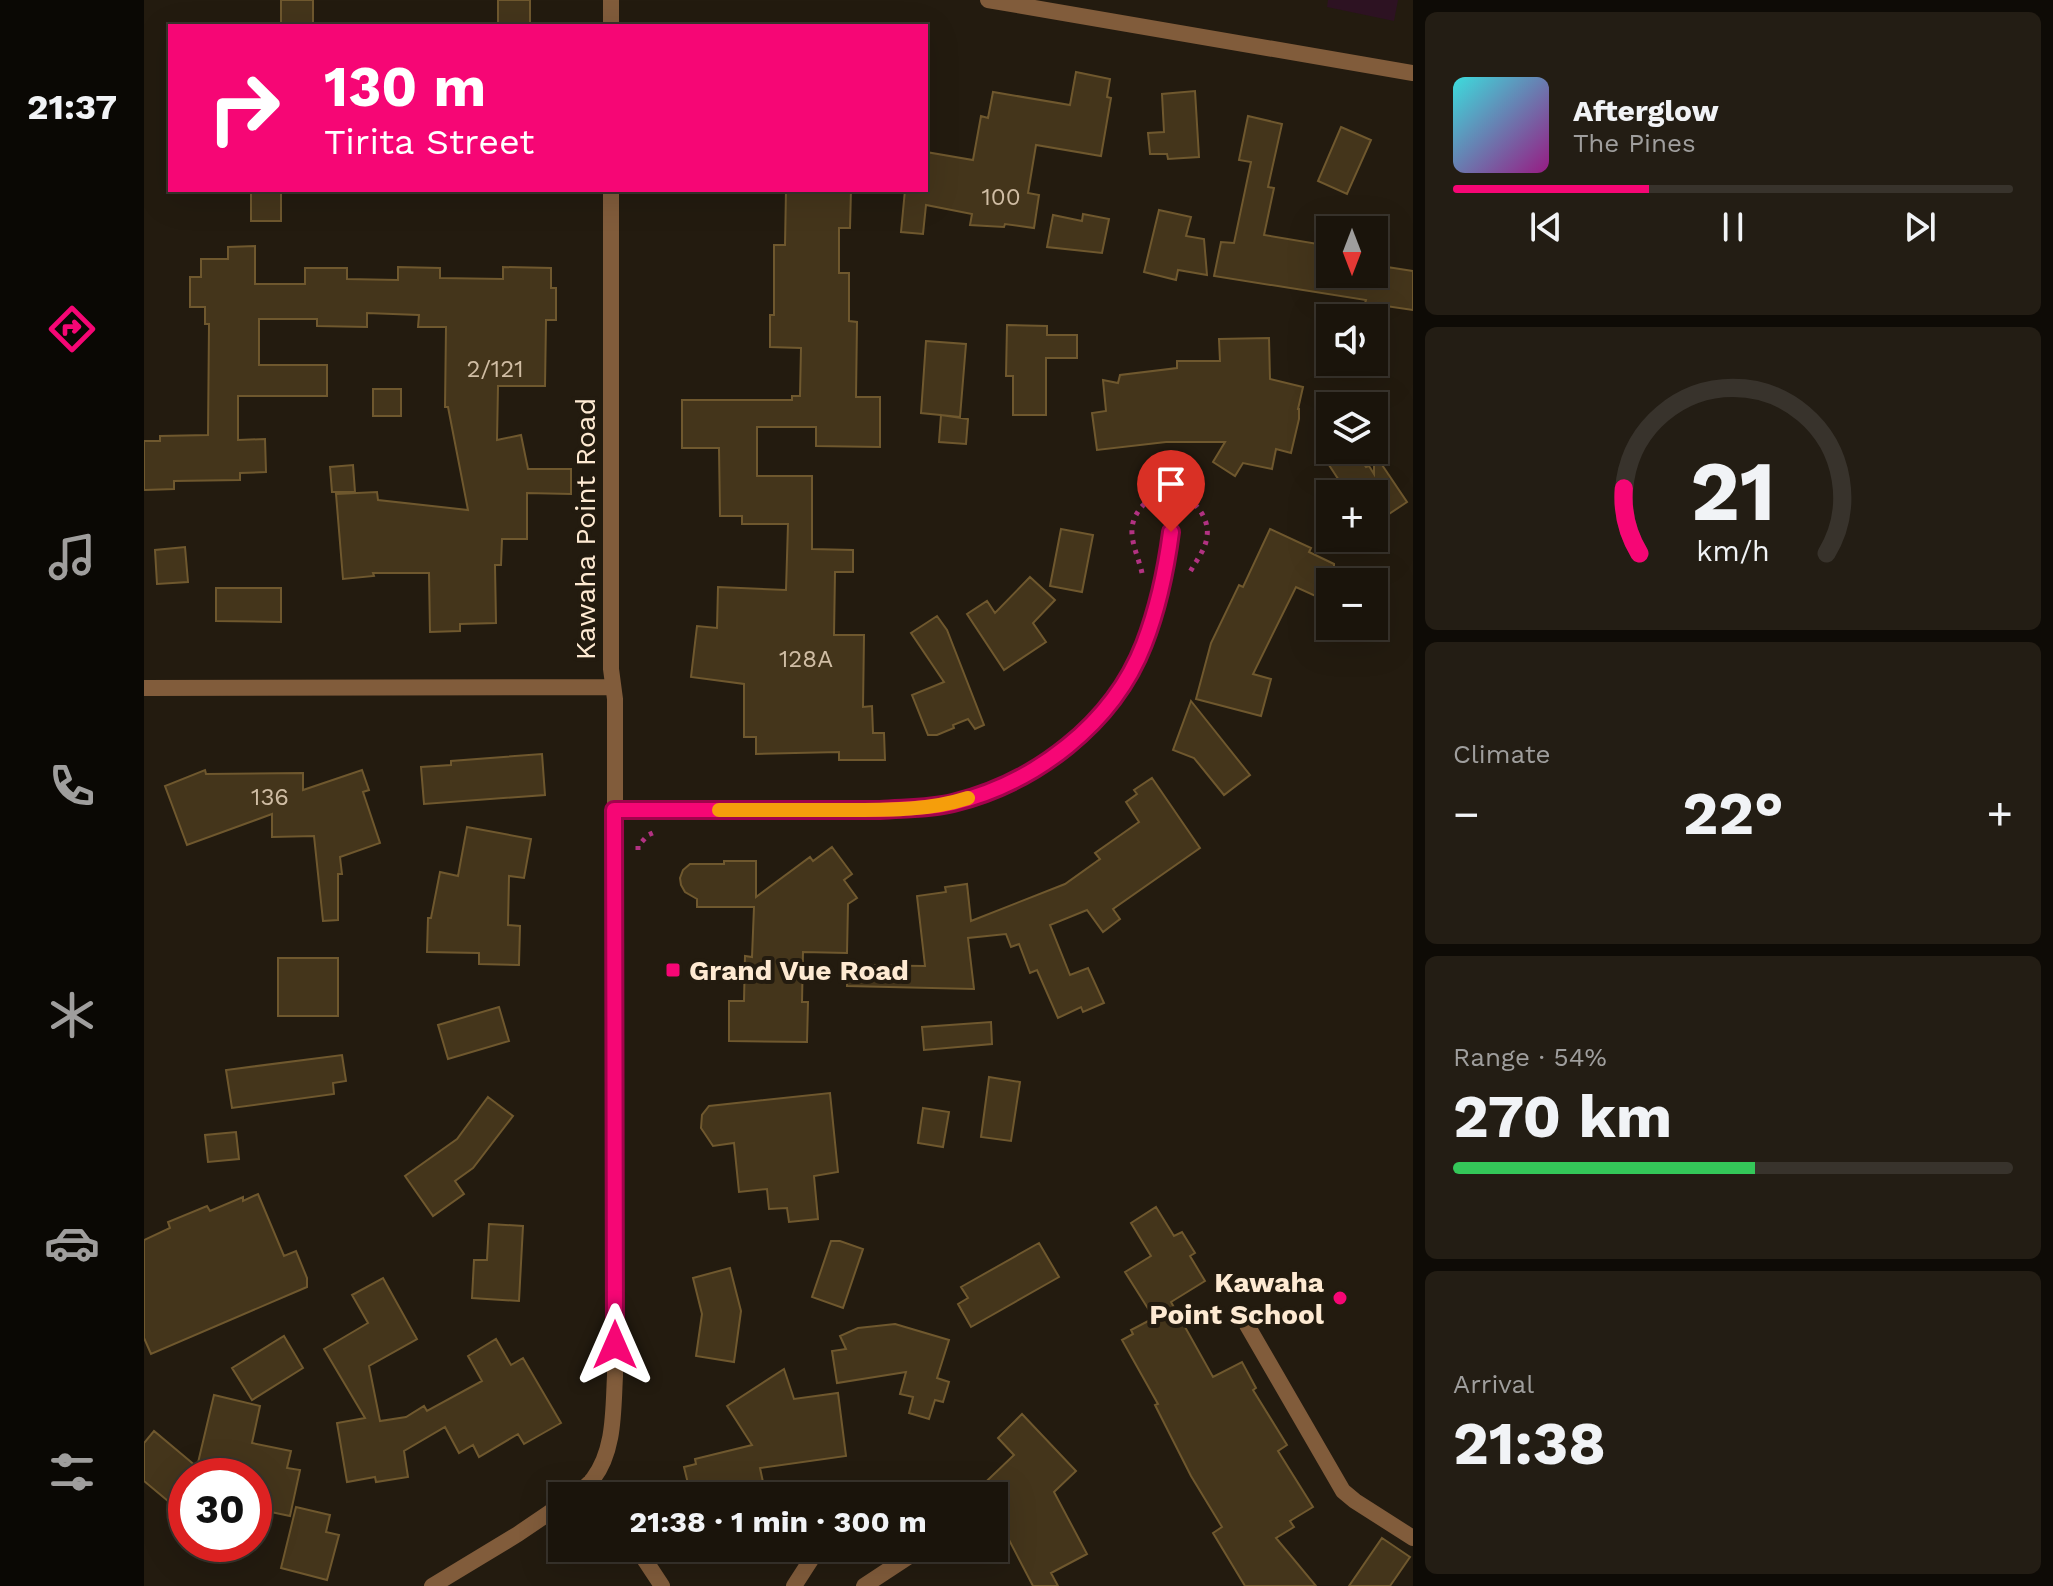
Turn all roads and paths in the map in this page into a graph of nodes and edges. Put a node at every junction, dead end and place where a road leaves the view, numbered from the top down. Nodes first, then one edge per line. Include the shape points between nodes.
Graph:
1 (611, 0) edge
2 (988, 0) edge
3 (611, 24) edge
4 (1413, 73) edge
5 (611, 192) edge
6 (1171, 532) dead end
7 (1143, 579) dead end
8 (1183, 584) dead end
9 (613, 687) junction
10 (144, 688) edge
11 (614, 810) junction
12 (666, 829) dead end
13 (638, 859) dead end
14 (1247, 1325) dead end
15 (592, 1480) joint
16 (590, 1482) edge
17 (548, 1514) edge
18 (1413, 1538) edge
19 (646, 1562) edge
20 (809, 1562) edge
21 (900, 1562) edge
22 (432, 1586) edge
23 (662, 1586) edge
24 (794, 1586) edge
25 (864, 1586) edge

1 - 3 street
2 - 4 street
5 - 9 street, Kawaha Point Road
6 - 11 street via 1153,618 1118,692 1075,740 1021,777 992,791 923,808
7 - 8 path via 1134,518 1156,496 1175,493 1191,501 1208,532
9 - 10 street, Kawaha Point Road
9 - 11 street
11 - 15 street via 615,1376 611,1434
12 - 13 path via 648,835 638,846
14 - 18 street via 1343,1491
15 - 16 street
17 - 22 street
19 - 23 street
20 - 24 street
21 - 25 street

